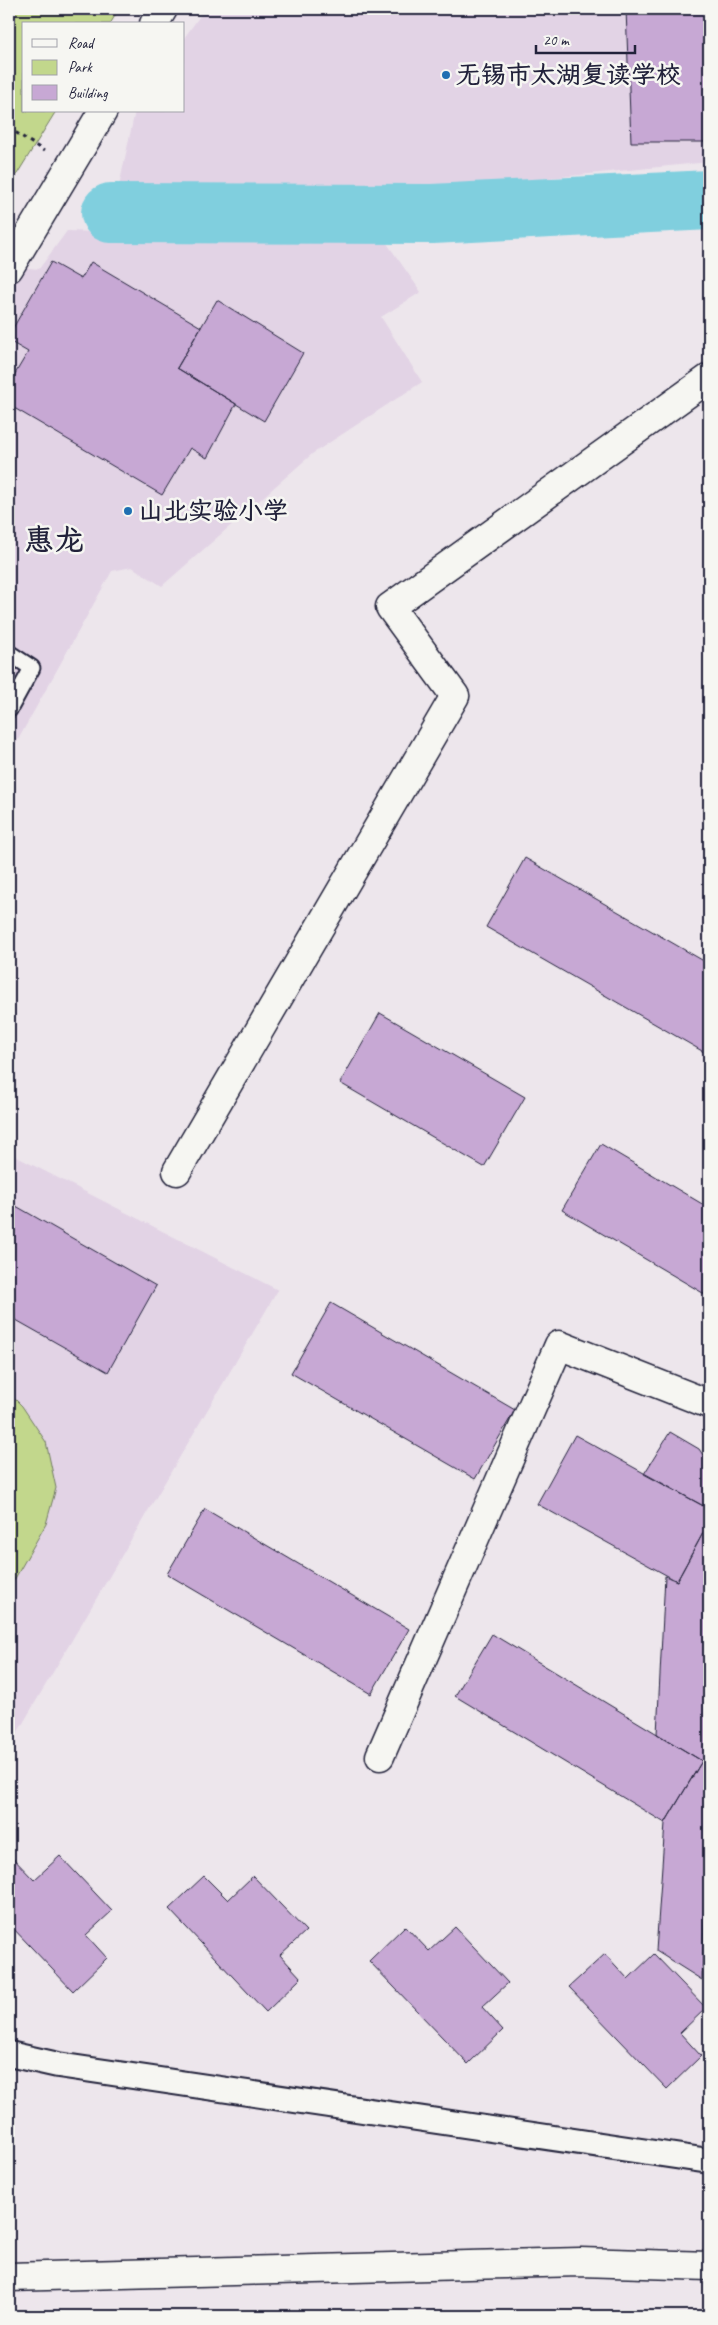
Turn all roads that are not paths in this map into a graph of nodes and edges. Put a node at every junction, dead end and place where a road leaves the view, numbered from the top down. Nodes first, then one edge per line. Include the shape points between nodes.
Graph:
1 (163, 9) edge
2 (155, 22) edge
3 (102, 112) edge
4 (9, 269) edge
5 (709, 378) edge
6 (9, 653) edge
7 (9, 710) edge
8 (177, 1171) dead end
9 (709, 1404) edge
10 (380, 1756) dead end
11 (9, 2054) edge
12 (709, 2161) edge
13 (709, 2266) edge
14 (12, 2277) edge

1 - 2 street
3 - 4 street
5 - 8 street via 390,607 455,696
6 - 7 lane via 32,668
9 - 10 street via 559,1345
11 - 12 street via 58,2065
13 - 14 street via 580,2262

